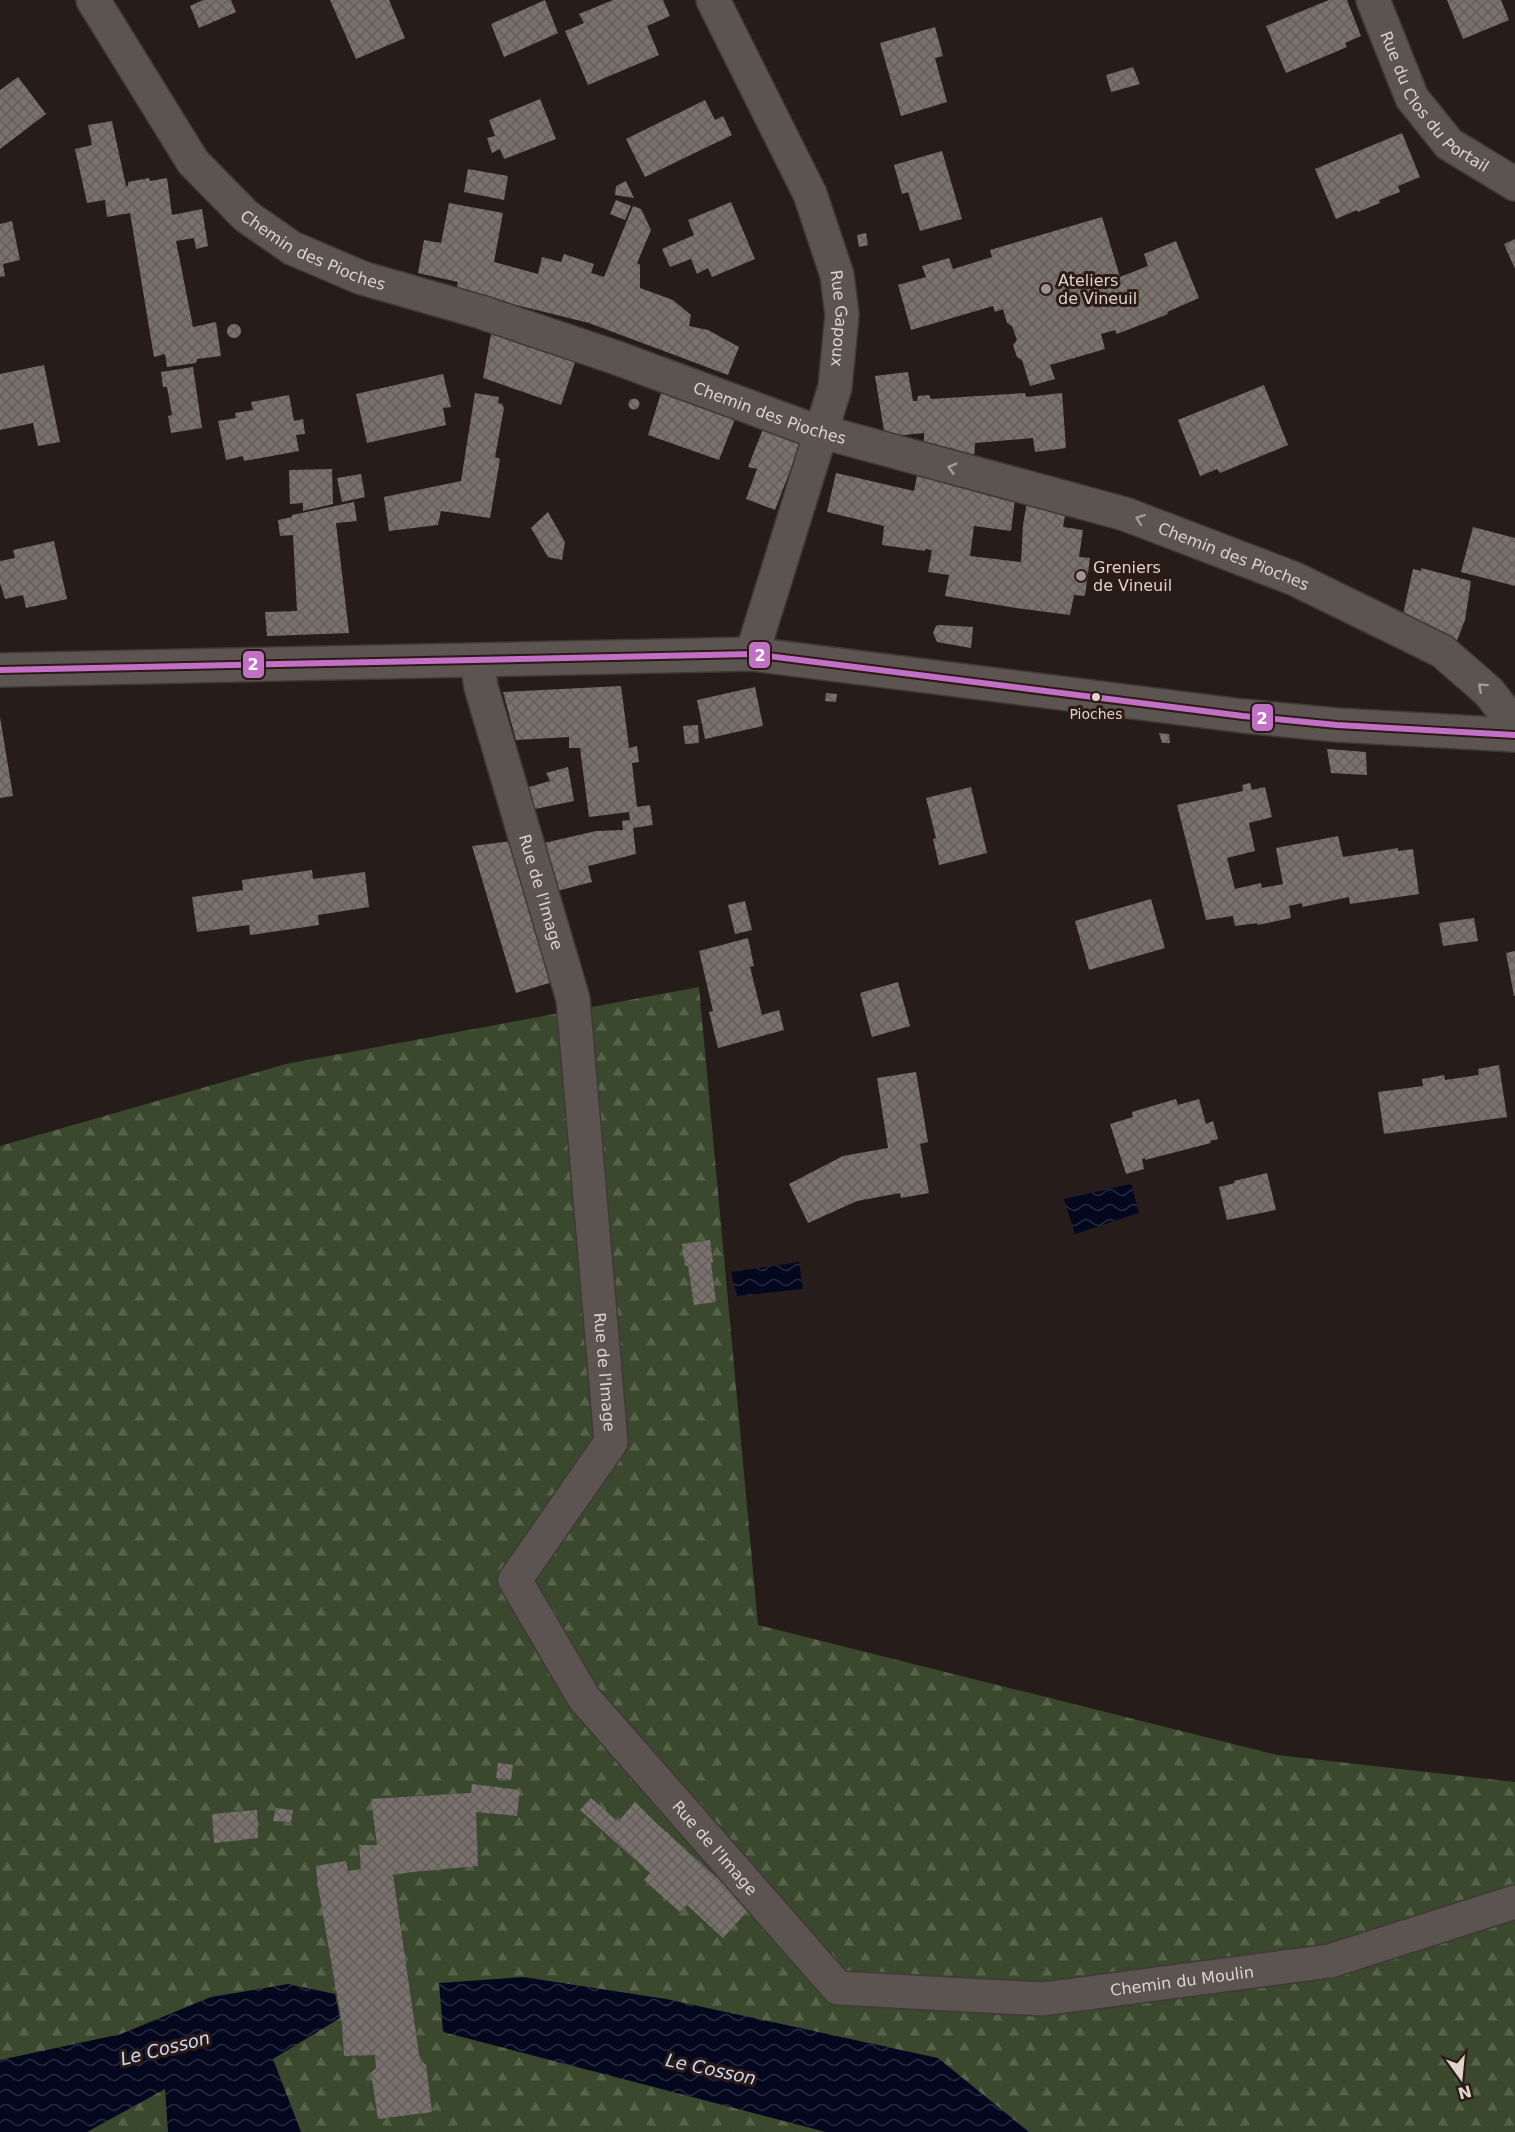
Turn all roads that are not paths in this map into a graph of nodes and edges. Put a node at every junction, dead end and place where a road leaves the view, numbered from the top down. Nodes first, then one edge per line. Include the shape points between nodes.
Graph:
1 (93, 0) edge
2 (712, 0) edge
3 (1372, 0) edge
4 (1515, 184) edge
5 (821, 432) junction
6 (752, 654) junction
7 (477, 661) junction
8 (0, 670) edge
9 (1514, 735) edge
10 (1515, 1902) edge
11 (838, 1988) joint

1 - 5 street, Chemin des Pioches via 193,162 246,216 292,248 362,278 493,316
2 - 5 street, Rue Gapoux via 810,194 837,275 842,315 835,387
3 - 4 street, Rue du Clos du Portail via 1412,98 1449,144
5 - 6 street, Rue Gapoux
9 -> 5 street, Chemin des Pioches via 1506,714 1489,692 1442,651 1295,579 1125,514
6 - 7 street
6 - 9 street via 1243,716
7 - 8 street
7 - 11 street, Rue de l'Image via 481,687 573,999 611,1442 515,1580 585,1698
10 - 11 street, Chemin du Moulin via 1330,1961 1043,1999

